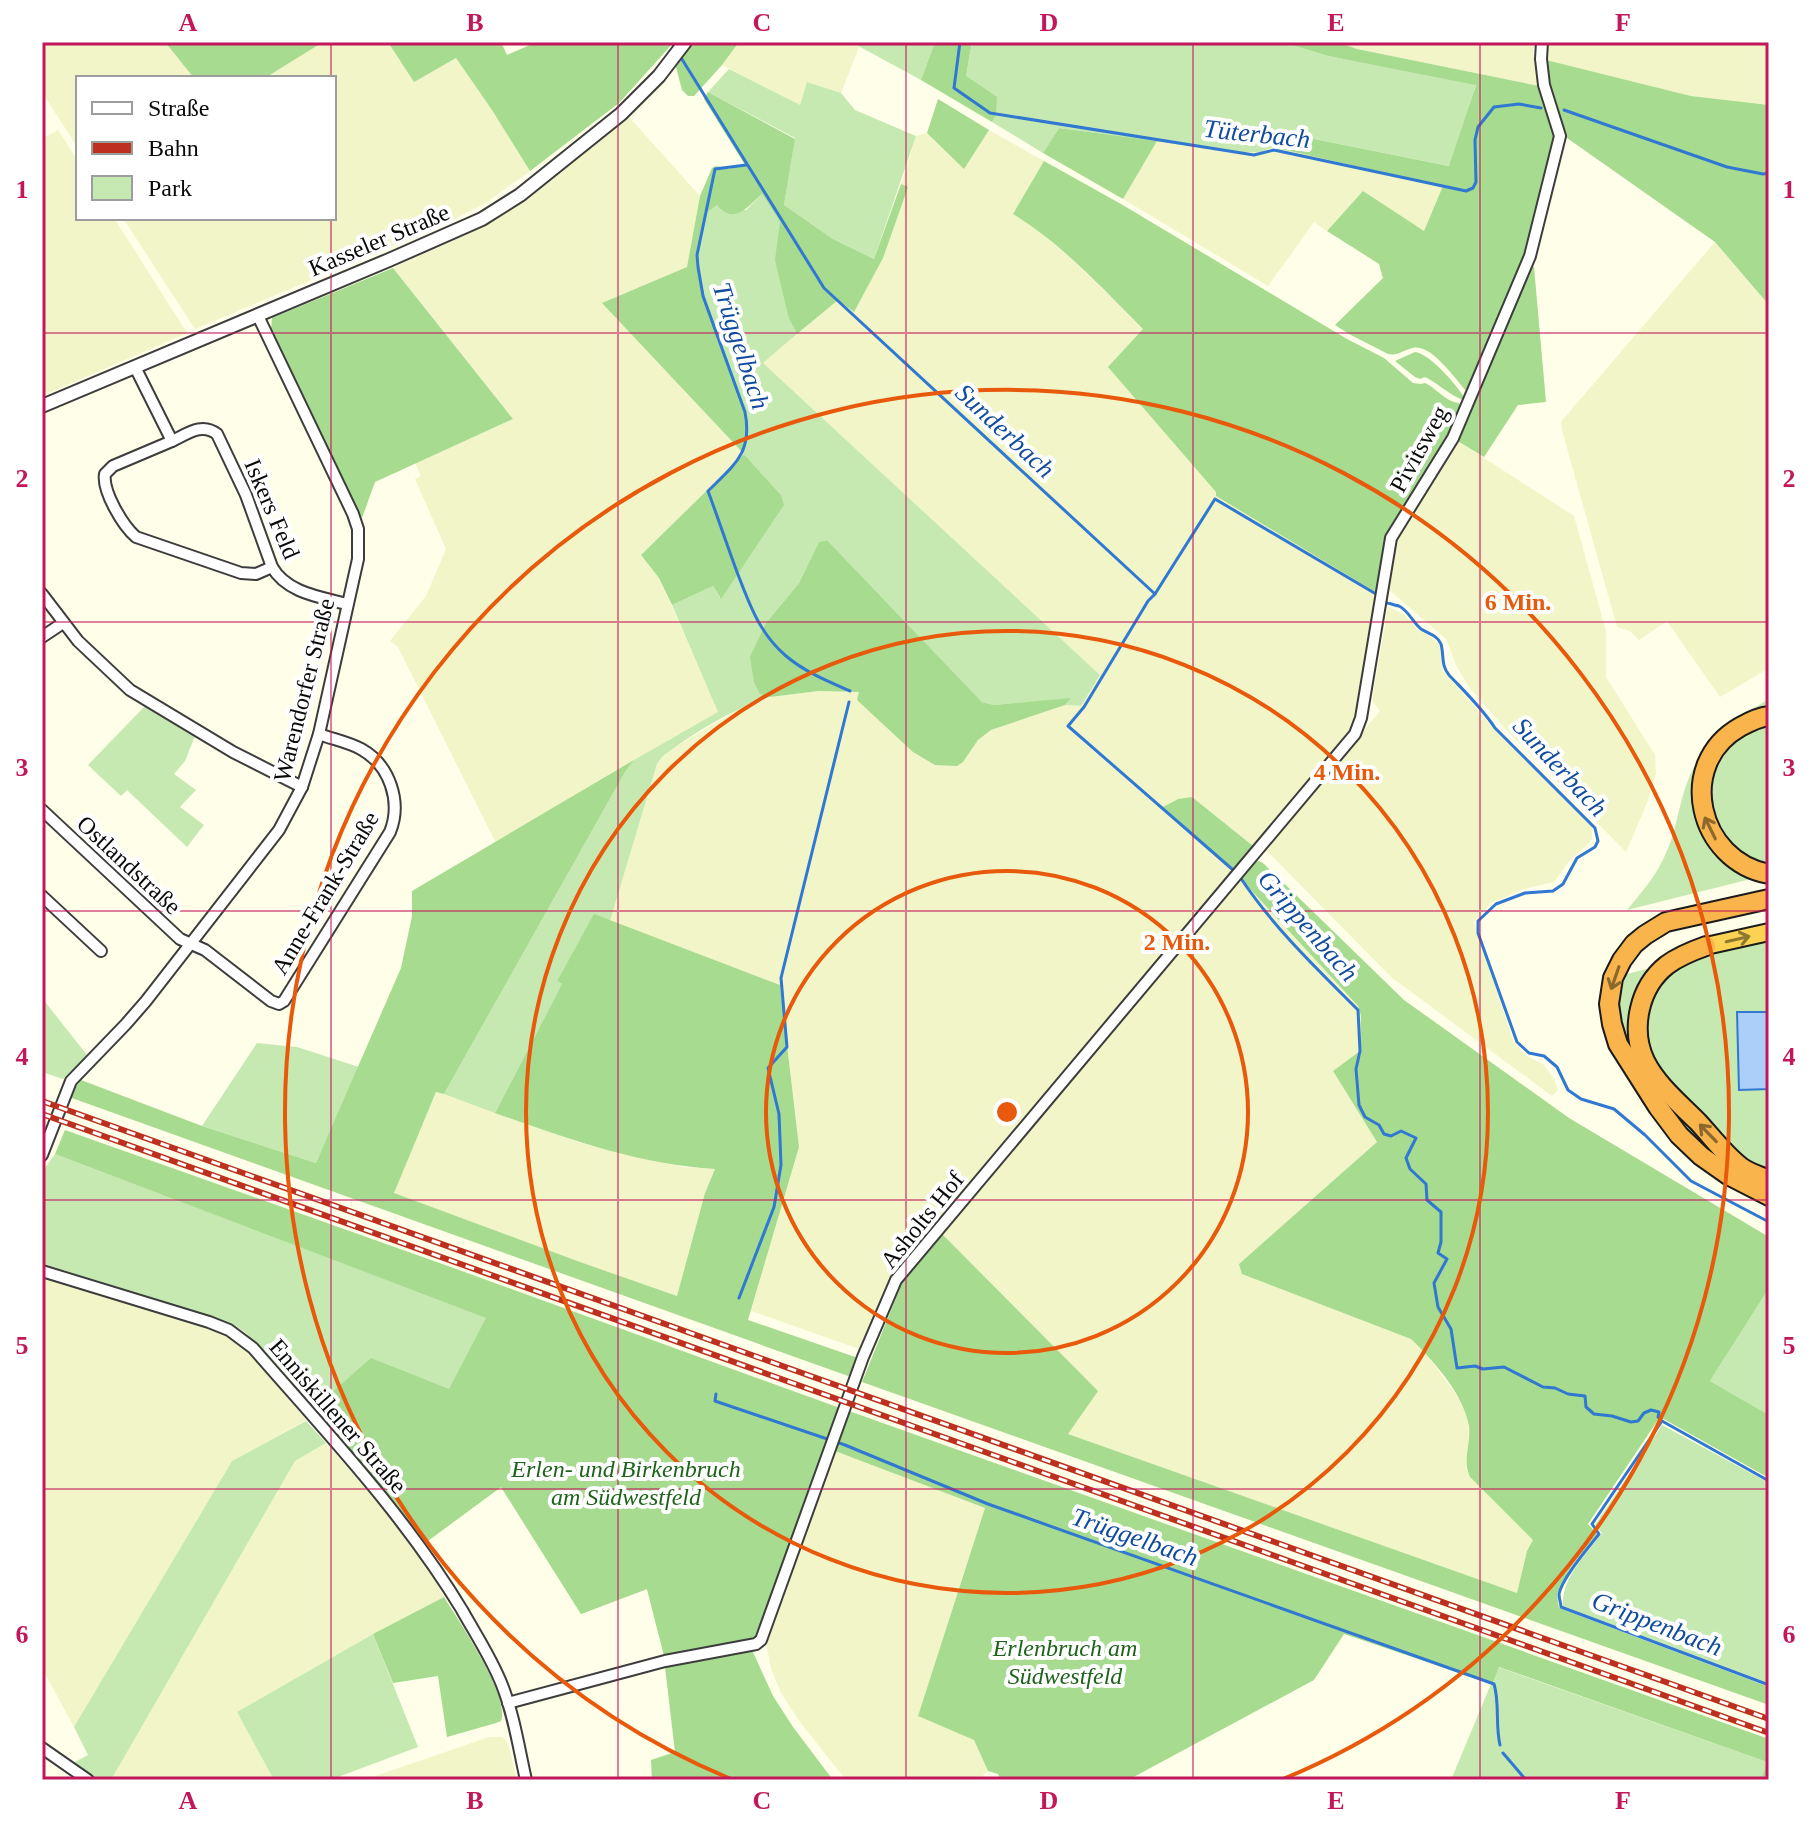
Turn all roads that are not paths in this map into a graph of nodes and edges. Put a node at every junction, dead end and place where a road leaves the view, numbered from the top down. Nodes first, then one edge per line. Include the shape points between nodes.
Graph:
1 (685, 42) edge
2 (1542, 42) edge
3 (258, 316) junction
4 (135, 367) junction
5 (42, 406) edge
6 (172, 441) junction
7 (272, 567) junction
8 (42, 594) edge
9 (347, 604) junction
10 (63, 623) junction
11 (42, 637) edge
12 (1769, 716) edge
13 (319, 734) junction
14 (302, 787) junction
15 (42, 810) edge
16 (1256, 850) joint
17 (1769, 874) edge
18 (42, 896) edge
19 (1769, 899) edge
20 (1769, 932) edge
21 (192, 945) junction
22 (1706, 946) joint
23 (101, 951) dead end
24 (42, 1155) edge
25 (1769, 1180) edge
26 (1769, 1196) edge
27 (42, 1271) edge
28 (508, 1703) junction
29 (42, 1748) edge
30 (88, 1780) edge
31 (526, 1780) edge

1 - 3 street, Kasseler Straße via 621,114 520,195 458,231
2 - 16 street, Pivitsweg via 1544,85 1560,136 1530,256 1453,438 1391,538 1359,727
3 - 4 street, Kasseler Straße
3 - 9 street, Warendorfer Straße via 358,529 358,559
4 - 5 street, Kasseler Straße
4 - 6 street
6 - 7 street, Iskers Feld via 200,428 217,434
6 - 7 street, Iskers Feld via 105,474 105,488 130,532 241,573
7 - 9 street, Iskers Feld via 299,591
8 - 10 street
9 - 13 street, Warendorfer Straße
10 - 11 street
10 - 14 street via 139,696
17 -> 12 highway via 1746,867 1721,847 1702,800 1705,772 1719,744 1746,723
13 - 14 street, Warendorfer Straße
13 - 21 street, Anne-Frank-Straße via 361,750 387,776 396,813 390,832 281,1003 275,1004
14 - 21 street, Warendorfer Straße via 279,830
15 - 21 street, Ostlandstraße
16 - 28 street, Asholts Hof via 896,1280 761,1640
18 - 23 street
19 -> 26 highway via 1666,922 1634,944 1622,960 1609,1004 1618,1044 1679,1135 1728,1175
22 -> 20 highway
21 - 24 street, Warendorfer Straße via 71,1081
25 -> 22 highway via 1740,1166 1663,1087 1641,1048 1640,1006 1654,978 1675,960
27 - 28 street, Enniskillener Straße via 209,1322 242,1338 422,1548 491,1661
28 - 31 street, Enniskillener Straße
29 - 30 street

